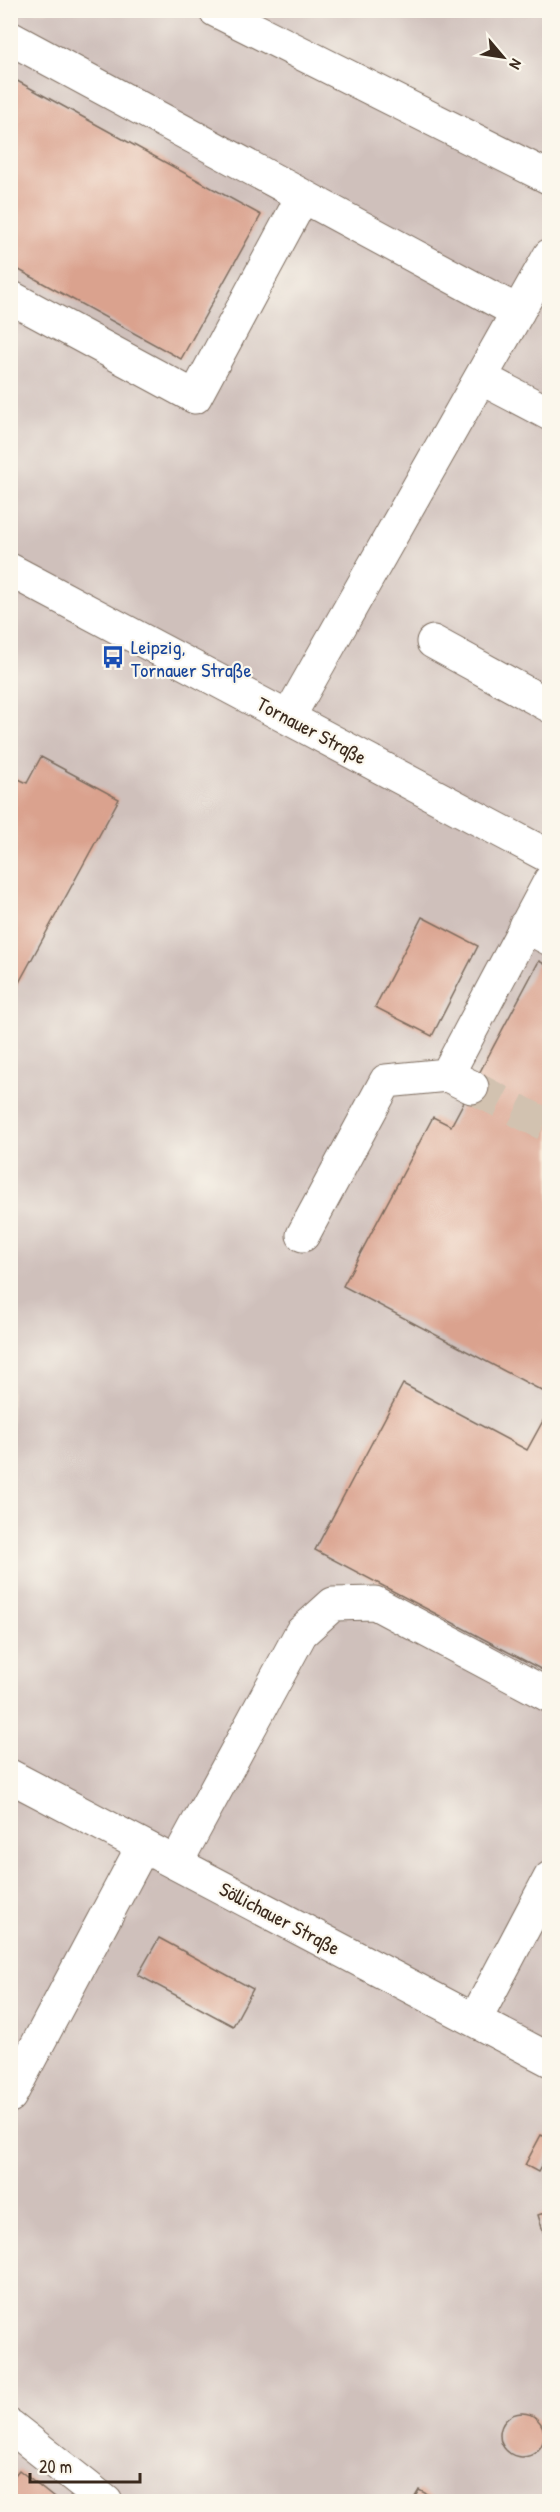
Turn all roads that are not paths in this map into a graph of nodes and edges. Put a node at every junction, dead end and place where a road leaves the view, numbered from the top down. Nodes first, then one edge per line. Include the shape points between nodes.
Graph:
1 (215, 10) edge
2 (10, 38) edge
3 (549, 178) edge
4 (303, 196) junction
5 (549, 255) edge
6 (10, 297) edge
7 (518, 312) junction
8 (481, 378) junction
9 (549, 414) edge
10 (10, 570) edge
11 (433, 642) dead end
12 (549, 706) edge
13 (288, 718) junction
14 (549, 857) edge
15 (549, 881) edge
16 (537, 933) edge
17 (303, 1235) dead end
18 (549, 1696) edge
19 (10, 1776) edge
20 (143, 1846) junction
21 (176, 1863) junction
22 (549, 1878) edge
23 (475, 2020) junction
24 (549, 2060) edge
25 (10, 2096) edge
26 (10, 2426) edge
27 (106, 2502) edge

1 - 3 street
2 - 4 street
4 - 6 street via 195,397
4 - 7 street
5 - 7 street
7 - 8 street
8 - 9 street
8 - 13 street
10 - 13 street, Tornauer Straße
11 - 12 street
13 - 14 street, Tornauer Straße
15 - 16 street
16 - 17 street via 460,1081 386,1081
18 - 21 street via 375,1603 333,1604 301,1633
19 - 20 street, Söllichauer Straße
20 - 21 street, Söllichauer Straße
20 - 25 street
21 - 23 street, Söllichauer Straße
22 - 23 street
23 - 24 street, Söllichauer Straße
26 - 27 street

